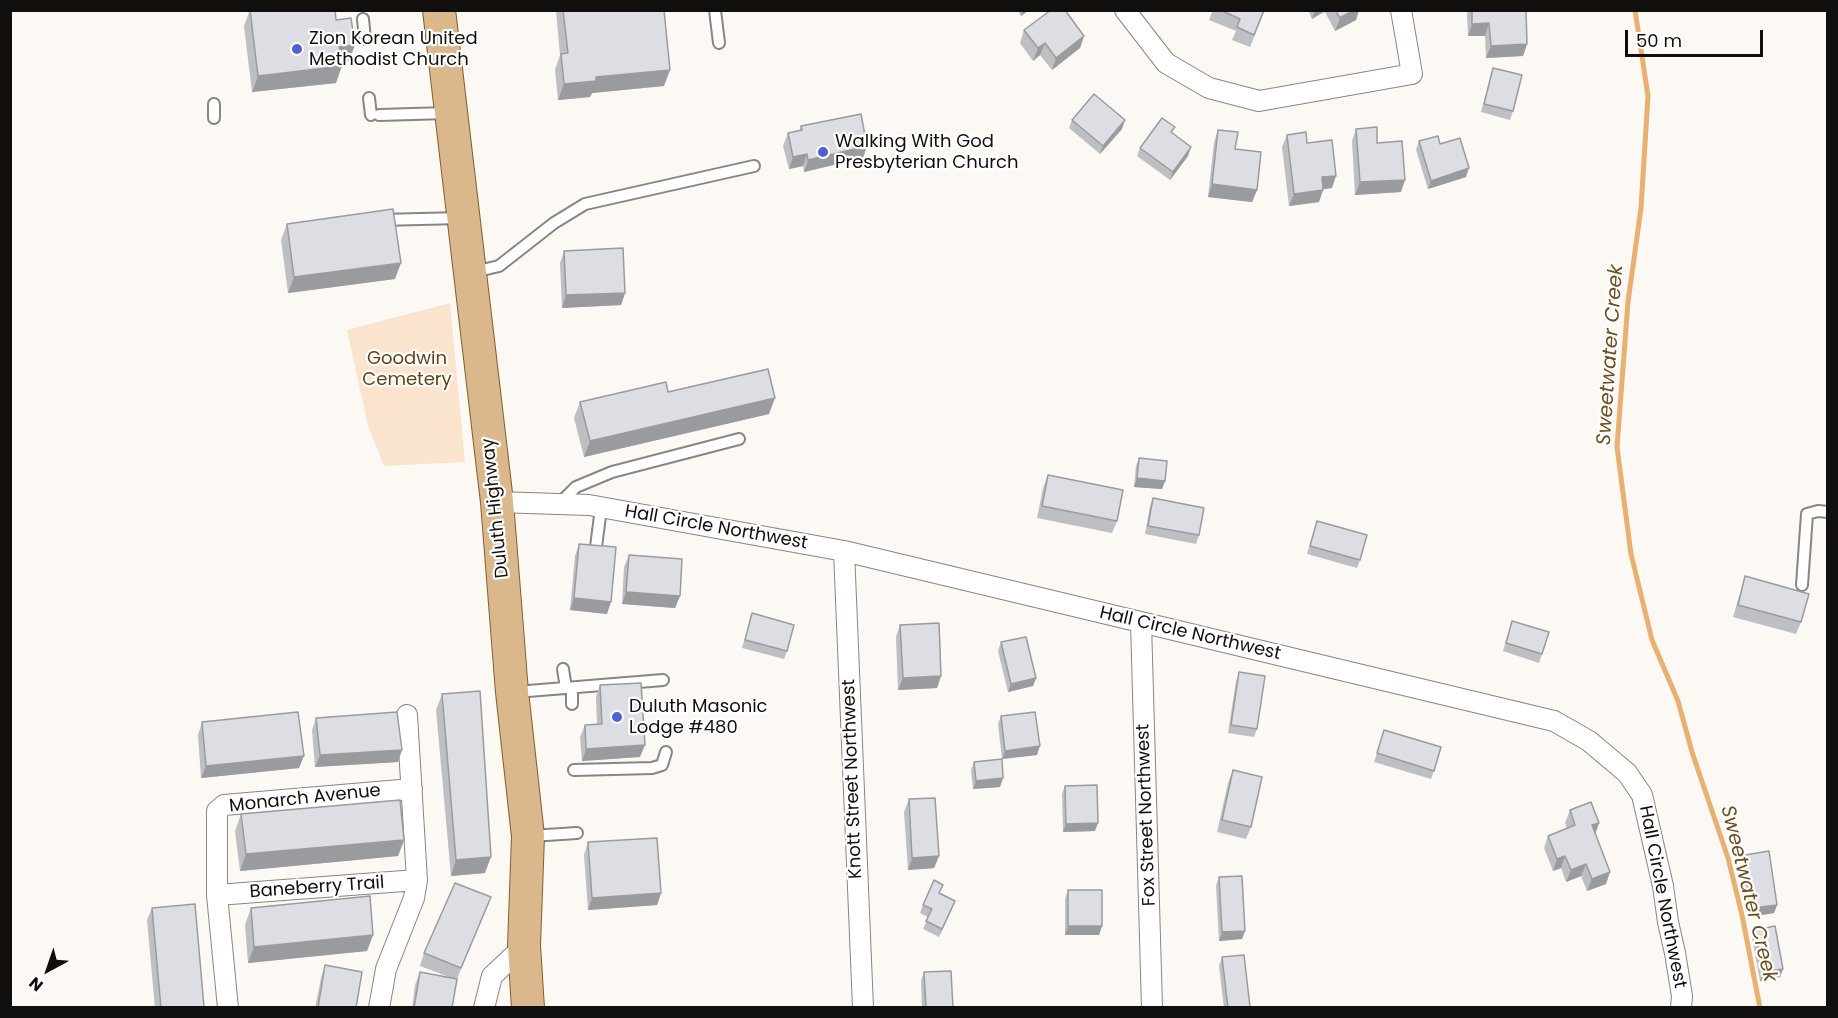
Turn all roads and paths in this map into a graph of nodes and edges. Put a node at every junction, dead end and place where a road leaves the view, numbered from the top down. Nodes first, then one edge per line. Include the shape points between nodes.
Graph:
1 (439, 10) edge
2 (715, 10) edge
3 (1125, 10) edge
4 (1401, 10) edge
5 (363, 19) dead end
6 (365, 39) dead end
7 (719, 43) dead end
8 (369, 98) dead end
9 (214, 104) dead end
10 (451, 112) junction
11 (214, 118) dead end
12 (754, 166) dead end
13 (464, 218) junction
14 (370, 220) edge
15 (470, 273) junction
16 (739, 439) dead end
17 (497, 502) junction
18 (559, 504) junction
19 (601, 508) junction
20 (1827, 512) edge
21 (596, 547) edge
22 (844, 551) junction
23 (1802, 585) dead end
24 (1141, 623) junction
25 (563, 669) dead end
26 (663, 680) dead end
27 (568, 688) junction
28 (512, 692) junction
29 (572, 704) dead end
30 (407, 715) dead end
31 (666, 752) dead end
32 (574, 770) dead end
33 (412, 789) junction
34 (577, 833) dead end
35 (528, 836) junction
36 (417, 880) junction
37 (217, 896) junction
38 (524, 946) junction
39 (228, 1008) edge
40 (380, 1008) edge
41 (484, 1008) edge
42 (528, 1008) edge
43 (863, 1008) edge
44 (1152, 1008) edge
45 (1681, 1008) edge

1 - 10 main road, Duluth Highway
2 - 7 lane
3 - 4 street via 1166,63 1209,88 1259,101 1412,74
5 - 6 lane
8 - 10 lane via 375,115
9 - 11 lane
10 - 13 main road, Duluth Highway
12 - 15 lane via 585,204 499,266
13 - 14 lane
13 - 15 main road, Duluth Highway
15 - 17 main road, Duluth Highway
16 - 18 lane via 612,472 576,487
17 - 18 street, Hall Circle Northwest
17 - 28 main road, Duluth Highway
18 - 19 street, Hall Circle Northwest
19 - 21 lane
19 - 22 street, Hall Circle Northwest
20 - 23 lane via 1807,514
22 - 24 street, Hall Circle Northwest
22 - 43 street, Knott Street Northwest
24 - 44 street, Fox Street Northwest
24 - 45 street, Hall Circle Northwest via 1554,721 1589,741 1627,773 1641,795 1663,886
25 - 27 lane
26 - 27 lane
27 - 28 lane
27 - 29 lane
28 - 35 main road, Duluth Highway
30 - 33 street
31 - 32 lane via 662,765 652,768
33 - 36 street
33 - 37 street, Monarch Avenue via 224,805 217,811
34 - 35 lane
35 - 38 main road, Duluth Highway
36 - 37 street, Baneberry Trail
36 - 40 street via 414,898 386,969
37 - 39 street, Monarch Avenue
38 - 41 street via 492,976
38 - 42 main road, Duluth Highway

